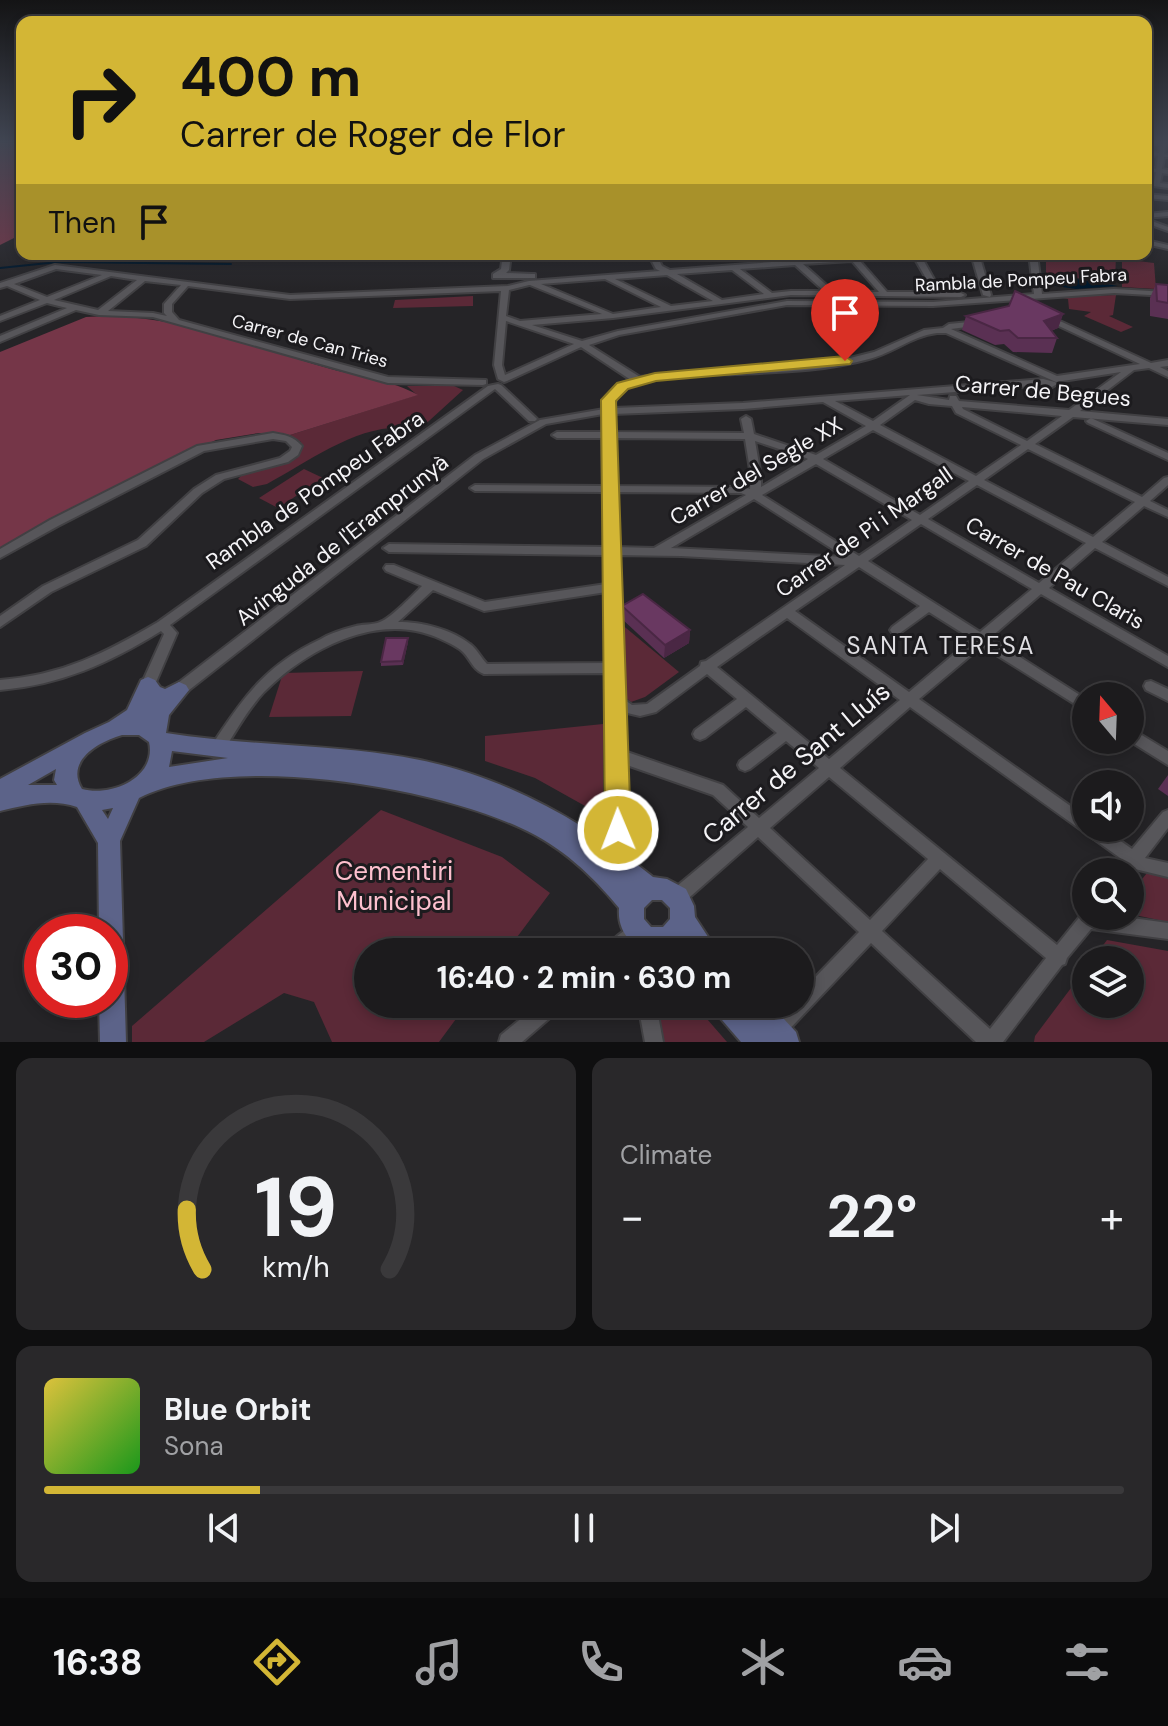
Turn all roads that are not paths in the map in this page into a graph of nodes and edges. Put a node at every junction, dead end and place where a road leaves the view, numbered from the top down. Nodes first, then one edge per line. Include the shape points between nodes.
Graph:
1 (507, 260) edge
2 (508, 260) edge
3 (655, 260) edge
4 (724, 260) edge
5 (815, 260) edge
6 (855, 260) edge
7 (919, 260) edge
8 (976, 260) edge
9 (1034, 260) edge
10 (796, 262) junction
11 (659, 267) junction
12 (733, 267) junction
13 (669, 272) junction
14 (111, 275) junction
15 (498, 275) junction
16 (606, 277) junction
17 (143, 279) junction
18 (520, 279) junction
19 (2, 284) edge
20 (185, 285) junction
21 (498, 286) junction
22 (830, 292) junction
23 (1168, 294) edge
24 (770, 295) junction
25 (886, 295) junction
26 (939, 295) junction
27 (1038, 296) junction
28 (985, 297) junction
29 (1003, 299) junction
30 (46, 301) junction
31 (720, 302) junction
32 (75, 308) junction
33 (668, 309) junction
34 (1004, 310) edge
35 (99, 313) junction
36 (613, 316) junction
37 (502, 317) junction
38 (0, 319) edge
39 (177, 321) junction
40 (990, 321) edge
41 (520, 323) junction
42 (949, 328) junction
43 (0, 339) edge
44 (582, 344) junction
45 (1168, 361) edge
46 (1149, 365) junction
47 (1134, 368) junction
48 (1168, 374) edge
49 (1044, 379) junction
50 (638, 380) junction
51 (494, 382) junction
52 (949, 391) junction
53 (914, 397) junction
54 (829, 402) junction
55 (955, 403) junction
56 (1068, 413) junction
57 (604, 414) junction
58 (746, 419) dead end
59 (1091, 421) dead end
60 (536, 422) junction
61 (1168, 422) edge
62 (873, 426) junction
63 (557, 435) dead end
64 (607, 435) junction
65 (749, 436) junction
66 (1028, 446) junction
67 (1168, 457) edge
68 (816, 459) junction
69 (975, 480) junction
70 (1168, 480) edge
71 (475, 488) dead end
72 (609, 489) junction
73 (755, 495) junction
74 (1143, 502) junction
75 (1168, 514) edge
76 (918, 518) junction
77 (1095, 544) junction
78 (389, 548) dead end
79 (611, 551) junction
80 (656, 551) junction
81 (0, 554) edge
82 (857, 562) junction
83 (390, 568) dead end
84 (1168, 582) edge
85 (430, 586) junction
86 (611, 587) junction
87 (1041, 589) junction
88 (927, 607) junction
89 (786, 611) junction
90 (0, 622) edge
91 (162, 625) junction
92 (384, 626) junction
93 (896, 630) dead end
94 (980, 640) junction
95 (1168, 662) edge
96 (706, 666) junction
97 (613, 668) junction
98 (0, 685) edge
99 (1151, 686) dead end
100 (164, 690) junction
101 (1168, 696) edge
102 (1072, 697) edge
103 (614, 700) junction
104 (746, 700) junction
105 (911, 701) junction
106 (114, 728) junction
107 (700, 734) dead end
108 (785, 734) junction
109 (156, 736) junction
110 (89, 740) junction
111 (1144, 743) edge
112 (217, 749) junction
113 (617, 755) junction
114 (1168, 759) edge
115 (745, 765) dead end
116 (829, 770) junction
117 (137, 788) junction
118 (0, 790) edge
119 (78, 798) junction
120 (0, 801) edge
121 (1072, 816) edge
122 (1168, 817) edge
123 (760, 827) junction
124 (109, 841) junction
125 (1103, 842) edge
126 (1120, 858) edge
127 (1135, 858) edge
128 (938, 860) junction
129 (615, 861) junction
130 (1144, 868) edge
131 (1168, 870) edge
132 (641, 897) junction
133 (680, 909) junction
134 (1144, 927) edge
135 (870, 929) junction
136 (1079, 930) edge
137 (1168, 931) edge
138 (649, 938) edge
139 (664, 938) edge
140 (697, 938) edge
141 (1059, 958) junction
142 (536, 1018) edge
143 (650, 1018) edge
144 (745, 1018) edge
145 (761, 1018) edge
146 (774, 1038) edge
147 (113, 1042) edge
148 (508, 1042) edge
149 (654, 1042) edge
150 (991, 1042) edge

1 - 15 street
2 - 18 street via 509,269
3 - 11 street
4 - 11 street
5 - 10 street
6 - 25 street
7 - 26 street
8 - 28 street
9 - 27 street
10 - 12 street
10 - 22 street
11 - 13 street
11 - 18 street
12 - 13 street
12 - 24 street
13 - 16 street
13 - 31 street
14 - 17 street
14 - 19 street via 48,268
14 - 30 street
15 - 18 street
15 - 21 street
16 - 18 street
16 - 33 street
17 - 20 street
17 - 35 street
18 - 21 street
18 - 36 street
19 - 30 street, Carrer de Can Tries
20 - 21 street via 314,297
20 - 39 street via 168,304 168,313
21 - 37 street
22 - 24 street
22 - 25 street
23 - 27 street, Rambla de Pompeu Fabra
24 - 31 street
25 - 26 street
26 - 28 street
27 - 29 street, Rambla de Pompeu Fabra
28 - 29 street, Rambla de Pompeu Fabra
28 - 44 street, Rambla de Pompeu Fabra via 933,304 787,303 651,325
29 - 34 street
29 - 46 street
30 - 32 street, Carrer de Can Tries
30 - 38 street
31 - 33 street
32 - 35 street, Carrer de Can Tries
32 - 43 street
33 - 36 street
35 - 39 street, Carrer de Can Tries via 143,313
36 - 41 street
37 - 41 street
37 - 51 street
39 - 51 street, Carrer de Can Tries via 388,380
40 - 42 street
41 - 44 street
42 - 49 street
42 - 50 street via 932,329 855,359
44 - 50 street
44 - 51 street, Rambla de Pompeu Fabra
45 - 46 street
46 - 47 street
46 - 48 street
47 - 49 street, Avinguda de l'Eramprunyà via 1056,379 1054,384
47 - 56 street, Carrer de Pi i Margall
49 - 52 street, Avinguda de l'Eramprunyà
50 - 57 street via 612,393
51 - 60 street
51 - 91 street, Rambla de Pompeu Fabra
52 - 53 street
52 - 54 street, Avinguda de l'Eramprunyà
52 - 55 street
53 - 54 street, Avinguda de l'Eramprunyà
53 - 55 street, Carrer de Begues
53 - 62 street, Carrer del Segle XX
54 - 57 street, Avinguda de l'Eramprunyà
54 - 62 street
55 - 56 street, Carrer de Begues
55 - 66 street via 959,411
56 - 61 street, Carrer de Begues
56 - 66 street, Carrer de Pi i Margall
57 - 60 street, Avinguda de l'Eramprunyà
57 - 64 street
58 - 65 street
59 - 67 street
60 - 100 street, Avinguda de l'Eramprunyà via 479,457
62 - 68 street, Carrer del Segle XX
62 - 69 street
63 - 64 street, Carrer de Pau Claris
64 - 65 street, Carrer de Pau Claris
64 - 72 street
65 - 68 street, Carrer de Pau Claris
65 - 73 street
66 - 69 street, Carrer de Pi i Margall
66 - 74 street
68 - 73 street, Carrer del Segle XX
68 - 76 street, Carrer de Pau Claris
69 - 76 street, Carrer de Pi i Margall
69 - 77 street
70 - 74 street, Carrer de Sant Lluís
71 - 72 street
72 - 73 street via 742,490
72 - 79 street
73 - 80 street, Carrer del Segle XX
73 - 82 street
74 - 75 street
74 - 77 street, Carrer de Sant Lluís
76 - 82 street, Carrer de Pi i Margall
76 - 87 street, Carrer de Pau Claris
77 - 84 street
77 - 87 street, Carrer de Sant Lluís
78 - 79 street
79 - 80 street
79 - 86 street
80 - 82 street
81 - 90 street via 201,448 273,436 297,446 284,460 220,477 142,543 47,589
82 - 88 street
82 - 89 street, Carrer de Pi i Margall
83 - 85 street
85 - 86 street via 484,607
85 - 92 street
86 - 97 street
87 - 94 street, Carrer de Sant Lluís
87 - 95 street, Carrer de Pau Claris
88 - 93 street
88 - 94 street
89 - 96 street, Carrer de Pi i Margall
89 - 105 street
91 - 98 street, Rambla de Pompeu Fabra via 76,671
91 - 100 street via 171,633
92 - 97 street via 415,627 461,644 484,669
92 - 112 street via 347,632 288,664 258,689
94 - 102 street
94 - 105 street, Carrer de Sant Lluís
96 - 103 street, Carrer de Pi i Margall via 651,708 627,710
96 - 104 street
97 - 103 street
99 - 101 street
100 - 106 main road
100 - 109 main road
103 - 113 street
104 - 107 street
104 - 108 street
105 - 116 street, Carrer de Sant Lluís
105 - 121 street
106 - 109 main road via 136,726
106 - 110 main road
108 - 115 street
108 - 116 street
109 - 112 main road
109 - 117 main road via 160,761
110 - 118 main road
110 - 119 main road via 66,771 66,784
111 - 114 street
112 - 129 main road via 398,765 452,776 542,811
113 - 123 street via 718,790
113 - 129 street
116 - 123 street, Carrer de Sant Lluís
116 - 128 street
117 - 119 main road via 107,801
117 - 124 main road
117 - 132 main road via 186,769 227,766 420,783 532,824
119 - 120 main road via 35,793
119 - 124 main road
122 - 127 street
123 - 133 street, Carrer de Sant Lluís
123 - 135 street
124 - 147 main road
125 - 126 street
128 - 135 street
128 - 141 street
129 - 132 main road
130 - 131 street
132 - 133 main road via 666,890
132 - 138 main road via 630,915
133 - 139 main road via 677,932
133 - 140 main road
134 - 137 street
135 - 146 street
135 - 150 street
136 - 141 street
141 - 150 street
142 - 148 street
143 - 149 street
144 - 146 main road
145 - 146 main road

